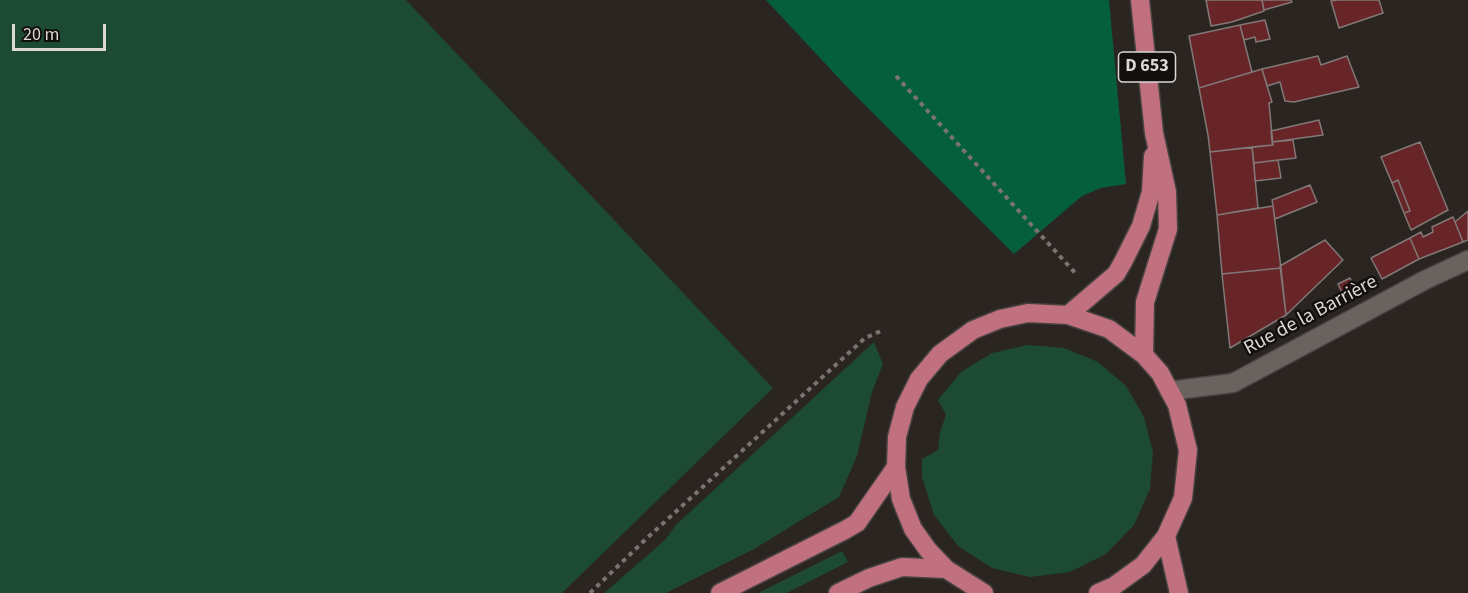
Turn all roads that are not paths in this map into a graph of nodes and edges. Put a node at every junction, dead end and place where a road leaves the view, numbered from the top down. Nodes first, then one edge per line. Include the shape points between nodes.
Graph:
1 (1140, 0) edge
2 (1154, 133) junction
3 (1468, 260) edge
4 (1068, 315) junction
5 (1144, 355) junction
6 (1169, 391) junction
7 (896, 467) junction
8 (1166, 536) junction
9 (946, 569) junction
10 (720, 593) edge
11 (838, 593) edge
12 (984, 593) edge
13 (1098, 593) edge
14 (1179, 593) edge

1 - 2 main road, D 653
2 - 4 main road via 1151,192 1141,226 1116,274
2 - 5 main road via 1167,192 1168,229 1145,302
3 - 6 street, Rue de la Barrière via 1233,383
4 - 5 main road via 1109,329
4 - 7 main road via 1028,314 1000,319 973,330 940,354 919,379 904,407
5 - 6 main road via 1160,372
6 - 8 main road via 1177,405 1188,450 1183,498
7 - 9 main road via 901,499 914,529
7 - 10 main road via 857,523
8 - 13 main road via 1143,565
8 - 14 main road
9 - 11 main road via 902,567
9 - 12 main road

